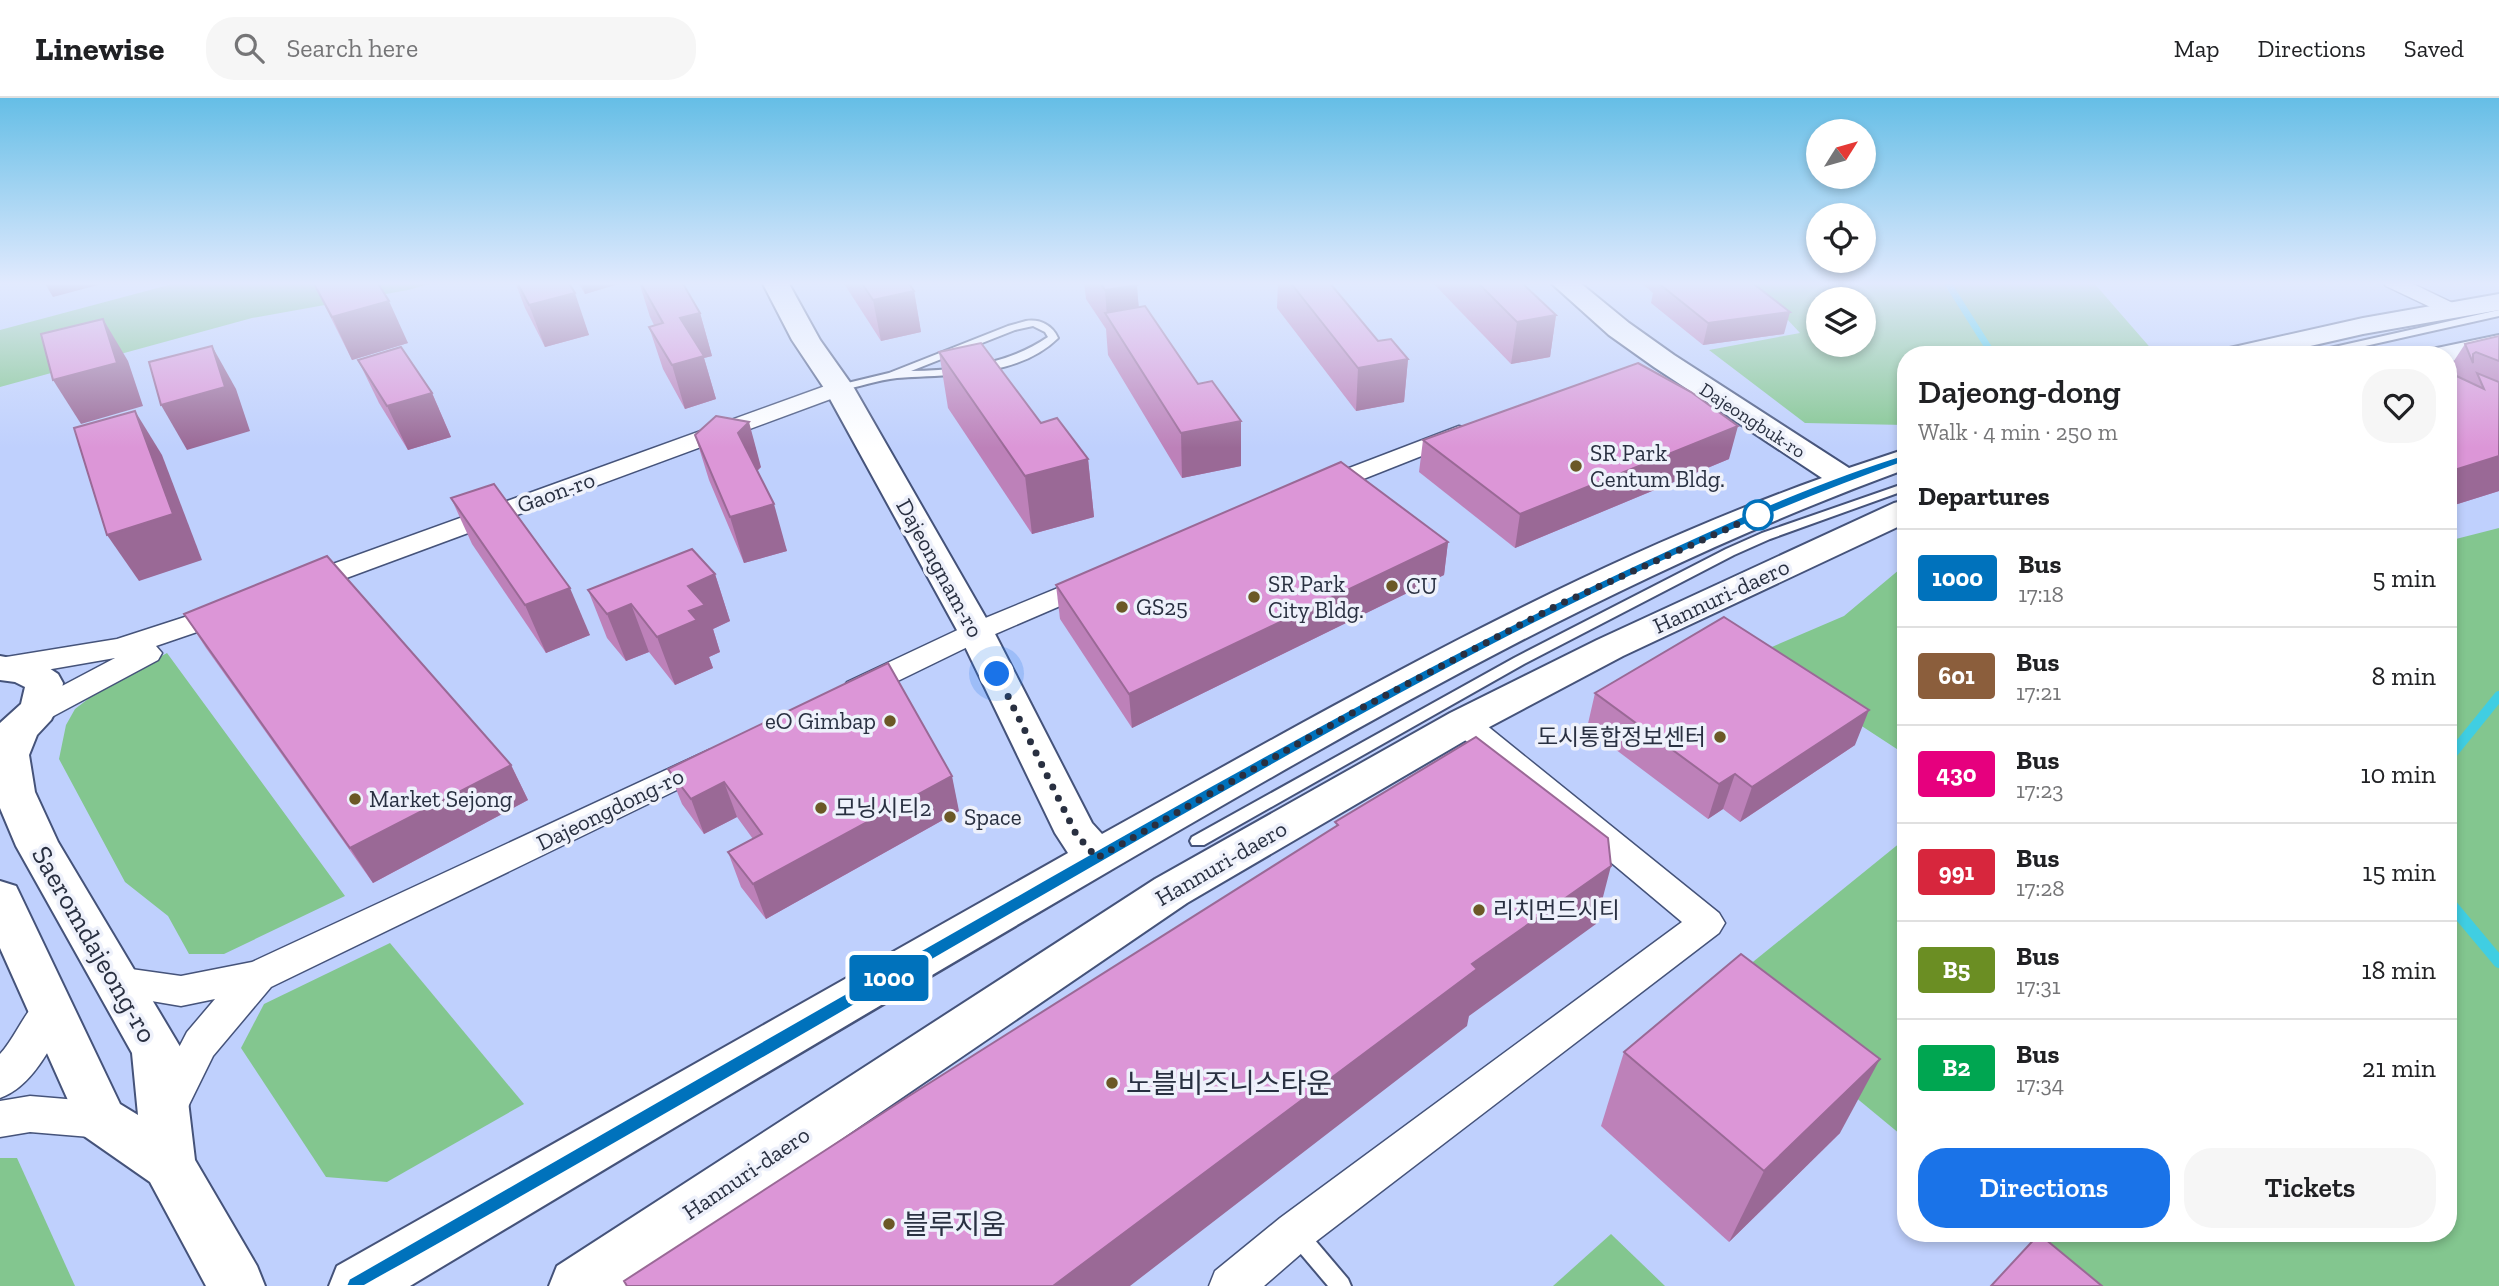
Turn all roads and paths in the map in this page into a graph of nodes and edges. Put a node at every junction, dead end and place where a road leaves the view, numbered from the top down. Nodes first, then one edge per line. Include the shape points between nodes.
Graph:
1 (806, 337) edge
2 (989, 337) edge
3 (1053, 337) edge
4 (1626, 337) edge
5 (2312, 337) edge
6 (2390, 337) edge
7 (2497, 344) edge
8 (2274, 346) edge
9 (2352, 346) edge
10 (2457, 352) edge
11 (964, 358) edge
12 (893, 375) junction
13 (839, 388) junction
14 (1485, 424) edge
15 (1897, 460) edge
16 (1845, 479) junction
17 (1897, 489) edge
18 (1292, 499) edge
19 (1897, 514) edge
20 (1116, 572) edge
21 (284, 592) edge
22 (976, 632) junction
23 (0, 668) edge
24 (838, 699) edge
25 (1464, 723) junction
26 (19, 728) edge
27 (738, 747) edge
28 (1198, 841) dead end
29 (1097, 858) junction
30 (0, 898) edge
31 (258, 976) junction
32 (117, 982) junction
33 (52, 1008) junction
34 (0, 1082) edge
35 (0, 1119) edge
36 (102, 1120) junction
37 (166, 1140) junction
38 (1295, 1232) junction
39 (236, 1286) edge
40 (356, 1286) edge
41 (577, 1286) edge
42 (1231, 1286) edge
43 (1341, 1286) edge

1 - 13 street, Dajeongnam-ro
2 - 12 lane
3 - 12 lane via 1029,355 1009,361 948,374
4 - 16 street, Dajeongbuk-ro via 1651,366
5 - 8 street
6 - 9 lane
7 - 10 street
11 - 12 lane
12 - 13 lane
13 - 21 street, Gaon-ro
13 - 22 street, Dajeongnam-ro
14 - 18 street
15 - 16 street
16 - 29 street via 1558,605 1354,712
17 - 28 lane via 1730,552 1496,674
19 - 25 street, Hannuri-daero via 1610,648
20 - 22 street
22 - 24 street
22 - 29 street, Dajeongnam-ro via 1076,834
23 - 26 street, Saeromdajeong-ro via 35,674 44,683 45,696
23 - 26 street via 121,648 239,608 110,671
25 - 38 street via 1707,923
25 - 41 street, Hannuri-daero via 1171,891
26 - 32 street, Saeromdajeong-ro via 9,755 14,792 32,835
27 - 31 street, Dajeongdong-ro
29 - 40 street
30 - 33 street
31 - 32 street via 181,991
31 - 37 street via 200,1044
32 - 37 street, Saeromdajeong-ro via 157,1050
33 - 34 street via 23,1056
33 - 36 street
35 - 36 street via 30,1114
36 - 37 street, Saeromdajeong-ro
37 - 39 street, Saeromdajeong-ro
38 - 42 street
38 - 43 lane

